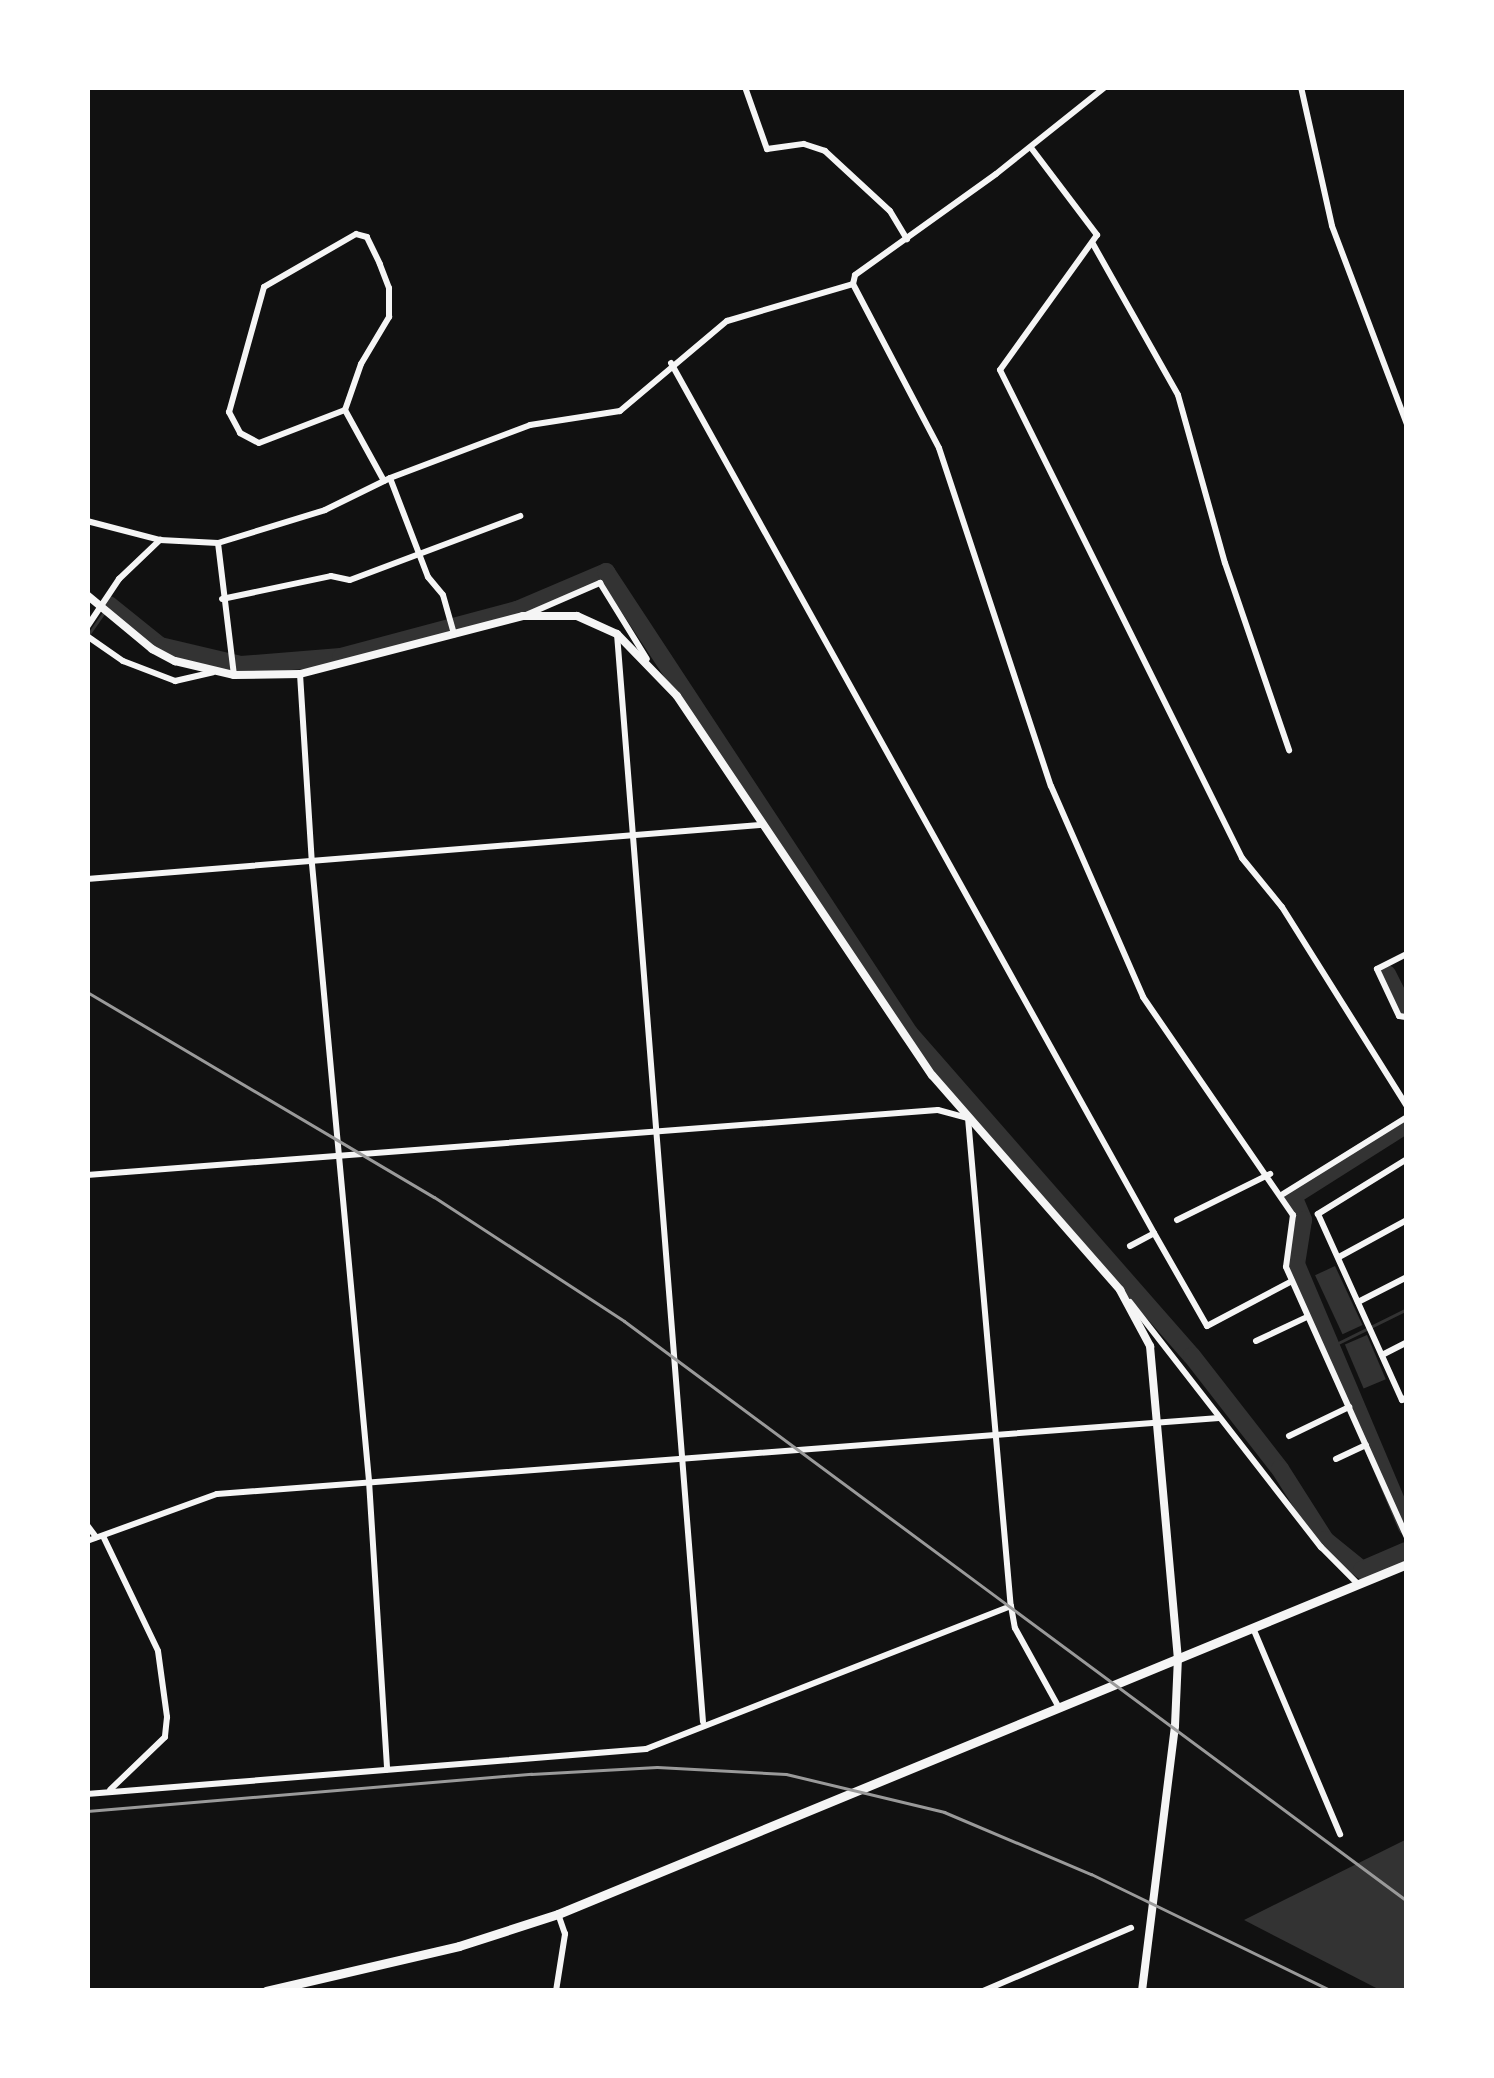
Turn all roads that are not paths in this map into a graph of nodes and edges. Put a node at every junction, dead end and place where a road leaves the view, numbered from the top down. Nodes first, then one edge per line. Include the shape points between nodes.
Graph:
1 (745, 87) edge
2 (1105, 87) edge
3 (1301, 87) edge
4 (1031, 147) junction
5 (907, 238) junction
6 (1094, 244) junction
7 (853, 284) junction
8 (671, 363) junction
9 (345, 410) junction
10 (1407, 424) edge
11 (387, 479) junction
12 (520, 516) dead end
13 (87, 520) edge
14 (160, 540) junction
15 (218, 543) junction
16 (420, 557) junction
17 (87, 595) edge
18 (222, 598) junction
19 (98, 608) junction
20 (523, 616) junction
21 (87, 632) edge
22 (454, 634) junction
23 (617, 634) junction
24 (646, 659) junction
25 (213, 672) junction
26 (300, 674) junction
27 (234, 675) junction
28 (1289, 750) dead end
29 (760, 825) junction
30 (630, 836) junction
31 (312, 864) junction
32 (87, 879) edge
33 (1407, 954) edge
34 (1407, 1018) edge
35 (1407, 1106) edge
36 (1407, 1117) edge
37 (968, 1118) junction
38 (655, 1130) junction
39 (338, 1154) junction
40 (1407, 1159) edge
41 (1270, 1174) junction
42 (87, 1175) edge
43 (1283, 1194) junction
44 (1177, 1220) dead end
45 (1407, 1220) edge
46 (1154, 1233) junction
47 (1130, 1246) dead end
48 (1339, 1257) junction
49 (1407, 1277) edge
50 (1292, 1281) junction
51 (1120, 1290) junction
52 (1358, 1302) junction
53 (1308, 1316) junction
54 (1256, 1341) dead end
55 (1407, 1342) edge
56 (1382, 1355) junction
57 (1407, 1397) edge
58 (1349, 1407) junction
59 (1219, 1418) junction
60 (1161, 1423) junction
61 (998, 1432) junction
62 (1288, 1436) dead end
63 (1366, 1445) junction
64 (681, 1457) junction
65 (1336, 1459) dead end
66 (369, 1481) junction
67 (87, 1525) edge
68 (95, 1538) edge
69 (1407, 1538) edge
70 (1407, 1564) edge
71 (1358, 1584) junction
72 (1011, 1606) junction
73 (1253, 1628) junction
74 (1178, 1657) junction
75 (1058, 1706) junction
76 (703, 1722) junction
77 (387, 1769) junction
78 (107, 1792) junction
79 (87, 1794) edge
80 (1340, 1834) dead end
81 (558, 1915) junction
82 (1131, 1928) dead end
83 (266, 1991) edge
84 (556, 1991) edge
85 (983, 1991) edge
86 (1142, 1991) edge

1 - 5 street via 767,149 804,144 825,151 890,211
2 - 4 street
3 - 10 street via 1332,226
4 - 5 street
4 - 6 street via 1097,235
5 - 7 street
6 - 28 street via 1178,395
6 - 35 street via 1000,370 1242,858 1282,907
7 - 8 street via 727,322
7 - 41 street via 939,448 1051,786 1134,978
8 - 11 street via 620,410 530,424
8 - 46 street
9 - 9 street via 260,442 240,433 229,412 264,286 356,234 367,237 380,264 389,317
9 - 11 street
11 - 15 street via 325,509
11 - 16 street
12 - 16 street
13 - 14 street
14 - 15 street
14 - 19 street
15 - 18 street
16 - 18 street via 350,580 331,575
16 - 22 street
17 - 19 street
18 - 27 street
19 - 21 street
19 - 25 street via 152,649
20 - 22 street
20 - 23 street via 577,616
20 - 24 street via 600,583
21 - 25 street via 123,661 175,681
22 - 26 street
23 - 24 street
23 - 30 street
24 - 29 street
25 - 27 street
26 - 27 street
26 - 31 street
29 - 30 street
29 - 37 street
30 - 31 street
30 - 38 street
31 - 32 street
31 - 39 street
33 - 34 street via 1377,969
36 - 43 street
37 - 38 street via 938,1110
37 - 51 street
37 - 61 street
38 - 39 street
38 - 64 street
39 - 42 street
39 - 66 street
40 - 48 street via 1318,1214
41 - 43 street
41 - 44 street
43 - 50 street via 1293,1215 1286,1267
45 - 48 street
46 - 47 street
46 - 50 street via 1207,1326
48 - 52 street
49 - 52 street
50 - 53 street
51 - 59 street
51 - 60 street via 1150,1346
52 - 56 street
53 - 54 street
53 - 58 street
55 - 56 street
56 - 57 street
58 - 62 street
58 - 63 street
59 - 60 street
59 - 71 street
60 - 61 street
60 - 74 street
61 - 64 street
61 - 72 street
63 - 65 street
63 - 69 street
64 - 66 street
64 - 76 street
66 - 68 street via 218,1494
66 - 77 street
67 - 68 street
68 - 78 street via 158,1651 167,1717 165,1737
70 - 71 main road
71 - 73 main road
72 - 75 street
72 - 76 street
73 - 74 main road
73 - 80 street
74 - 75 main road
74 - 86 street
75 - 81 main road
76 - 77 street via 646,1749
77 - 78 street
78 - 79 street
81 - 83 main road
81 - 84 street via 566,1934
82 - 85 street

